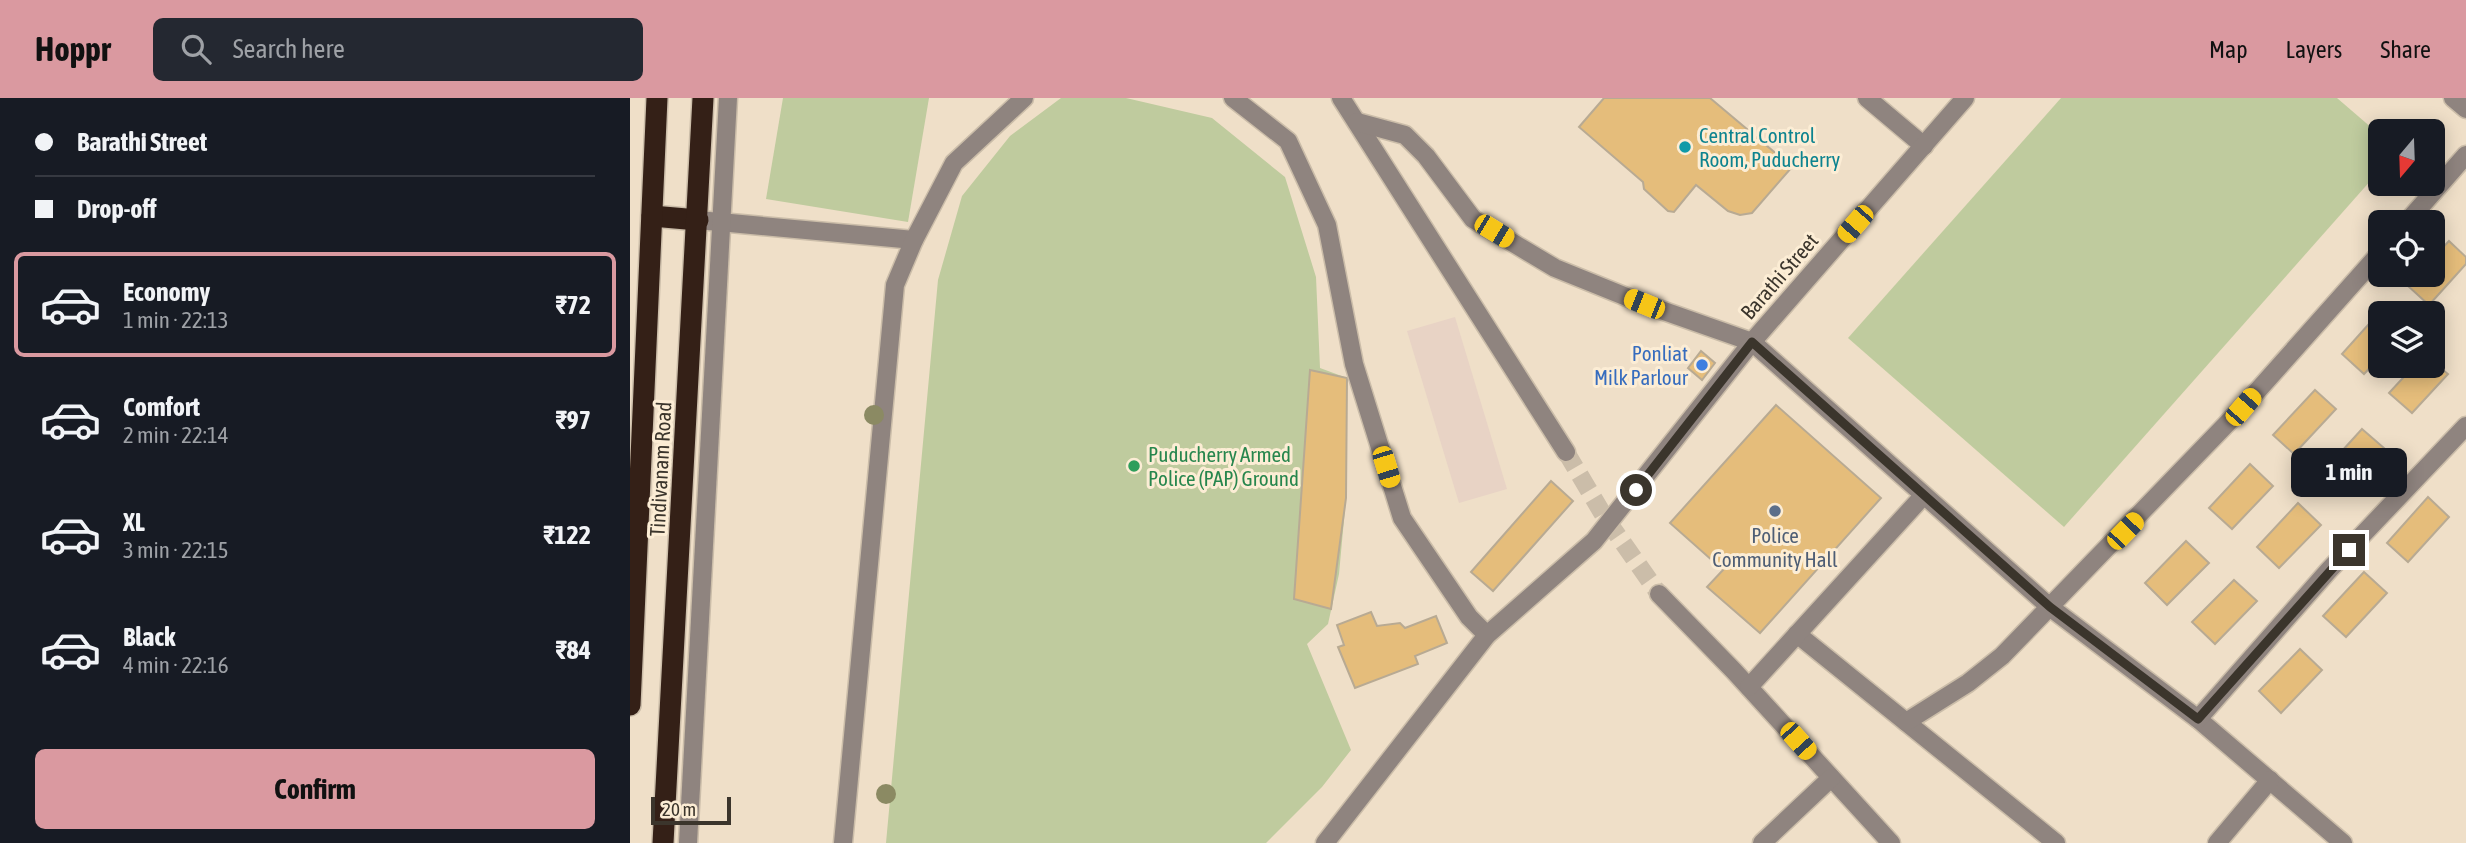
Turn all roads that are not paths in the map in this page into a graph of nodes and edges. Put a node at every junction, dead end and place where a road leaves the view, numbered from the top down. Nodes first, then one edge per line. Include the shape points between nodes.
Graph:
1 (657, 98) edge
2 (704, 98) edge
3 (728, 98) edge
4 (1024, 98) edge
5 (1233, 98) edge
6 (1341, 98) edge
7 (1867, 98) edge
8 (1965, 98) edge
9 (2453, 98) edge
10 (2466, 109) edge
11 (1357, 122) junction
12 (1924, 146) junction
13 (2466, 155) edge
14 (2418, 210) edge
15 (652, 216) junction
16 (698, 220) junction
17 (723, 222) junction
18 (914, 240) junction
19 (2368, 266) edge
20 (1752, 342) junction
21 (2466, 426) edge
22 (636, 446) edge
23 (1566, 452) tunnel mouth
24 (1923, 496) junction
25 (1659, 594) tunnel mouth
26 (2050, 607) junction
27 (1797, 634) junction
28 (1487, 635) junction
29 (1749, 687) junction
30 (630, 705) edge
31 (2198, 719) junction
32 (1906, 722) junction
33 (1831, 778) junction
34 (2270, 780) junction
35 (663, 843) edge
36 (688, 843) edge
37 (843, 843) edge
38 (1325, 843) edge
39 (1762, 843) edge
40 (1891, 843) edge
41 (2056, 843) edge
42 (2217, 843) edge
43 (2343, 843) edge

1 - 15 highway
2 - 16 highway, Tindivanam Road
3 - 17 street
4 - 18 street via 954,163
5 - 28 street via 1288,141 1327,225 1354,364 1402,518 1469,617
6 - 11 street
7 - 12 street
8 - 12 street, Barathi Street
9 - 10 street
11 - 20 street via 1405,135 1473,219 1556,268
11 - 23 street
12 - 20 street, Barathi Street
13 - 14 street
15 - 16 highway
15 - 22 highway
16 - 17 street
16 - 35 highway, Tindivanam Road
17 - 18 street
17 - 36 street
18 - 37 street via 895,285
19 - 26 street via 2243,407
20 - 24 street
20 - 28 street, Barathi Street via 1594,541
21 - 31 street via 2329,570
22 - 30 highway
24 - 26 street
24 - 27 street
25 - 29 street
26 - 31 street
26 - 32 street via 2002,656
27 - 29 street
27 - 32 street
28 - 38 street, Barathi Street
29 - 33 street
31 - 34 street
32 - 41 street
33 - 39 street
33 - 40 street
34 - 42 street
34 - 43 street

